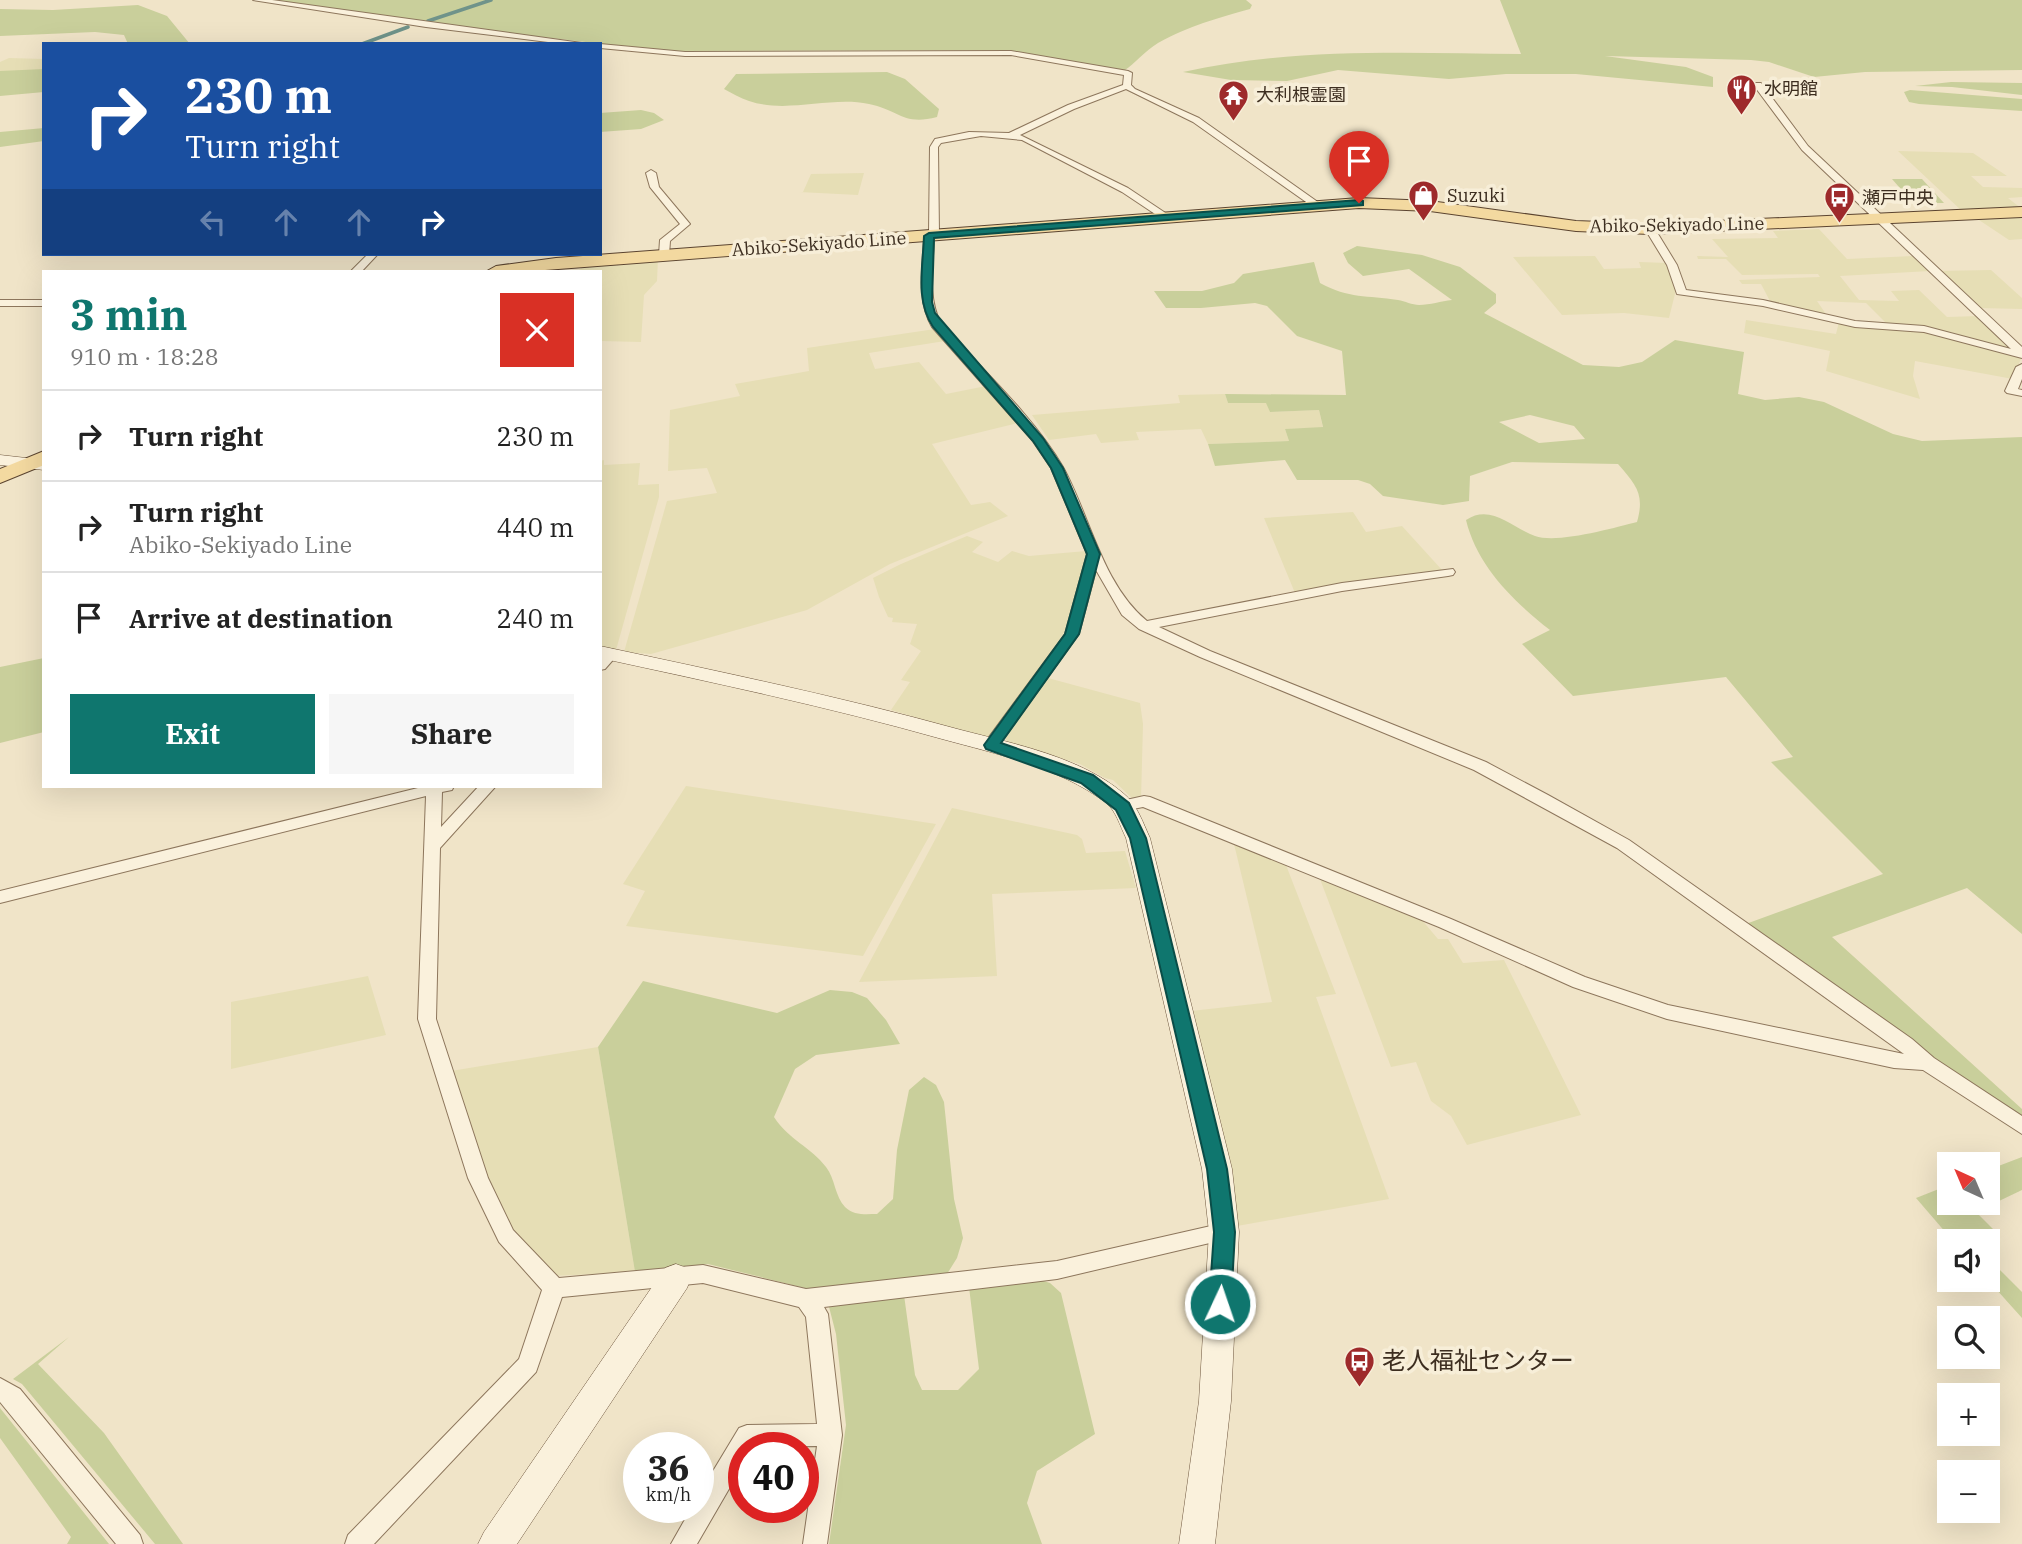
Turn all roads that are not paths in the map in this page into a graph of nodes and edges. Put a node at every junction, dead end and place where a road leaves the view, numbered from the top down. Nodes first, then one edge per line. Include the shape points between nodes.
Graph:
1 (257, 0) edge
2 (569, 42) edge
3 (602, 46) edge
4 (1758, 85) dead end
5 (1127, 86) junction
6 (1012, 135) junction
7 (651, 173) dead end
8 (1319, 207) junction
9 (2022, 212) edge
10 (1167, 218) junction
11 (1880, 219) junction
12 (1650, 229) junction
13 (932, 235) junction
14 (664, 255) junction
15 (371, 256) edge
16 (357, 270) edge
17 (504, 270) edge
18 (0, 303) edge
19 (42, 303) edge
20 (2022, 354) edge
21 (2022, 367) edge
22 (2022, 393) edge
23 (0, 460) edge
24 (40, 462) edge
25 (0, 477) edge
26 (1094, 554) junction
27 (1448, 572) dead end
28 (1144, 626) junction
29 (604, 657) edge
30 (991, 745) junction
31 (434, 788) edge
32 (438, 788) edge
33 (486, 788) edge
34 (1123, 806) junction
35 (432, 848) junction
36 (0, 897) edge
37 (1927, 1063) junction
38 (2022, 1126) edge
39 (1224, 1232) junction
40 (676, 1278) junction
41 (554, 1289) junction
42 (806, 1299) junction
43 (0, 1389) edge
44 (830, 1435) junction
45 (131, 1544) edge
46 (358, 1544) edge
47 (496, 1544) edge
48 (683, 1544) edge
49 (815, 1544) edge
50 (1197, 1544) edge

1 - 2 street
3 - 5 street via 685,54 1011,53 1128,73
4 - 11 street via 1804,148
5 - 6 street
5 - 8 street via 1196,120
6 - 10 street via 1079,165
6 - 13 street via 956,137 934,146
7 - 14 street via 655,187 685,224 665,240
8 - 10 main road, Abiko-Sekiyado Line
8 - 12 main road, Abiko-Sekiyado Line via 1422,205 1576,226
9 - 11 main road, Abiko-Sekiyado Line
10 - 13 main road, Abiko-Sekiyado Line
11 - 12 main road, Abiko-Sekiyado Line
11 - 20 street
12 - 20 street via 1672,265 1681,292 1763,303 1855,324 1924,329
13 - 14 main road, Abiko-Sekiyado Line
13 - 26 street via 929,313 1037,438 1057,468
14 - 17 main road, Abiko-Sekiyado Line
15 - 16 street
18 - 19 street
21 - 22 street via 2011,391
23 - 24 street
24 - 25 main road
26 - 28 street via 1118,601
26 - 30 street via 1072,634
27 - 28 street via 1342,587
28 - 37 street via 1480,766 1542,799 1623,845
29 - 30 street via 858,708
30 - 34 street via 1068,770
31 - 36 street
32 - 35 street
33 - 35 street
34 - 37 street via 1144,801 1578,982 1667,1012 1894,1061
34 - 39 street via 1138,838 1195,1076 1217,1169
35 - 41 street via 426,1019 478,1178 506,1236
37 - 38 street
39 - 42 street via 1057,1270
39 - 50 street via 1215,1401
40 - 41 street
40 - 42 street via 703,1273
40 - 47 street
41 - 46 street via 527,1365
42 - 44 street via 817,1314
43 - 45 street via 12,1397
44 - 48 street via 747,1436
44 - 49 street

